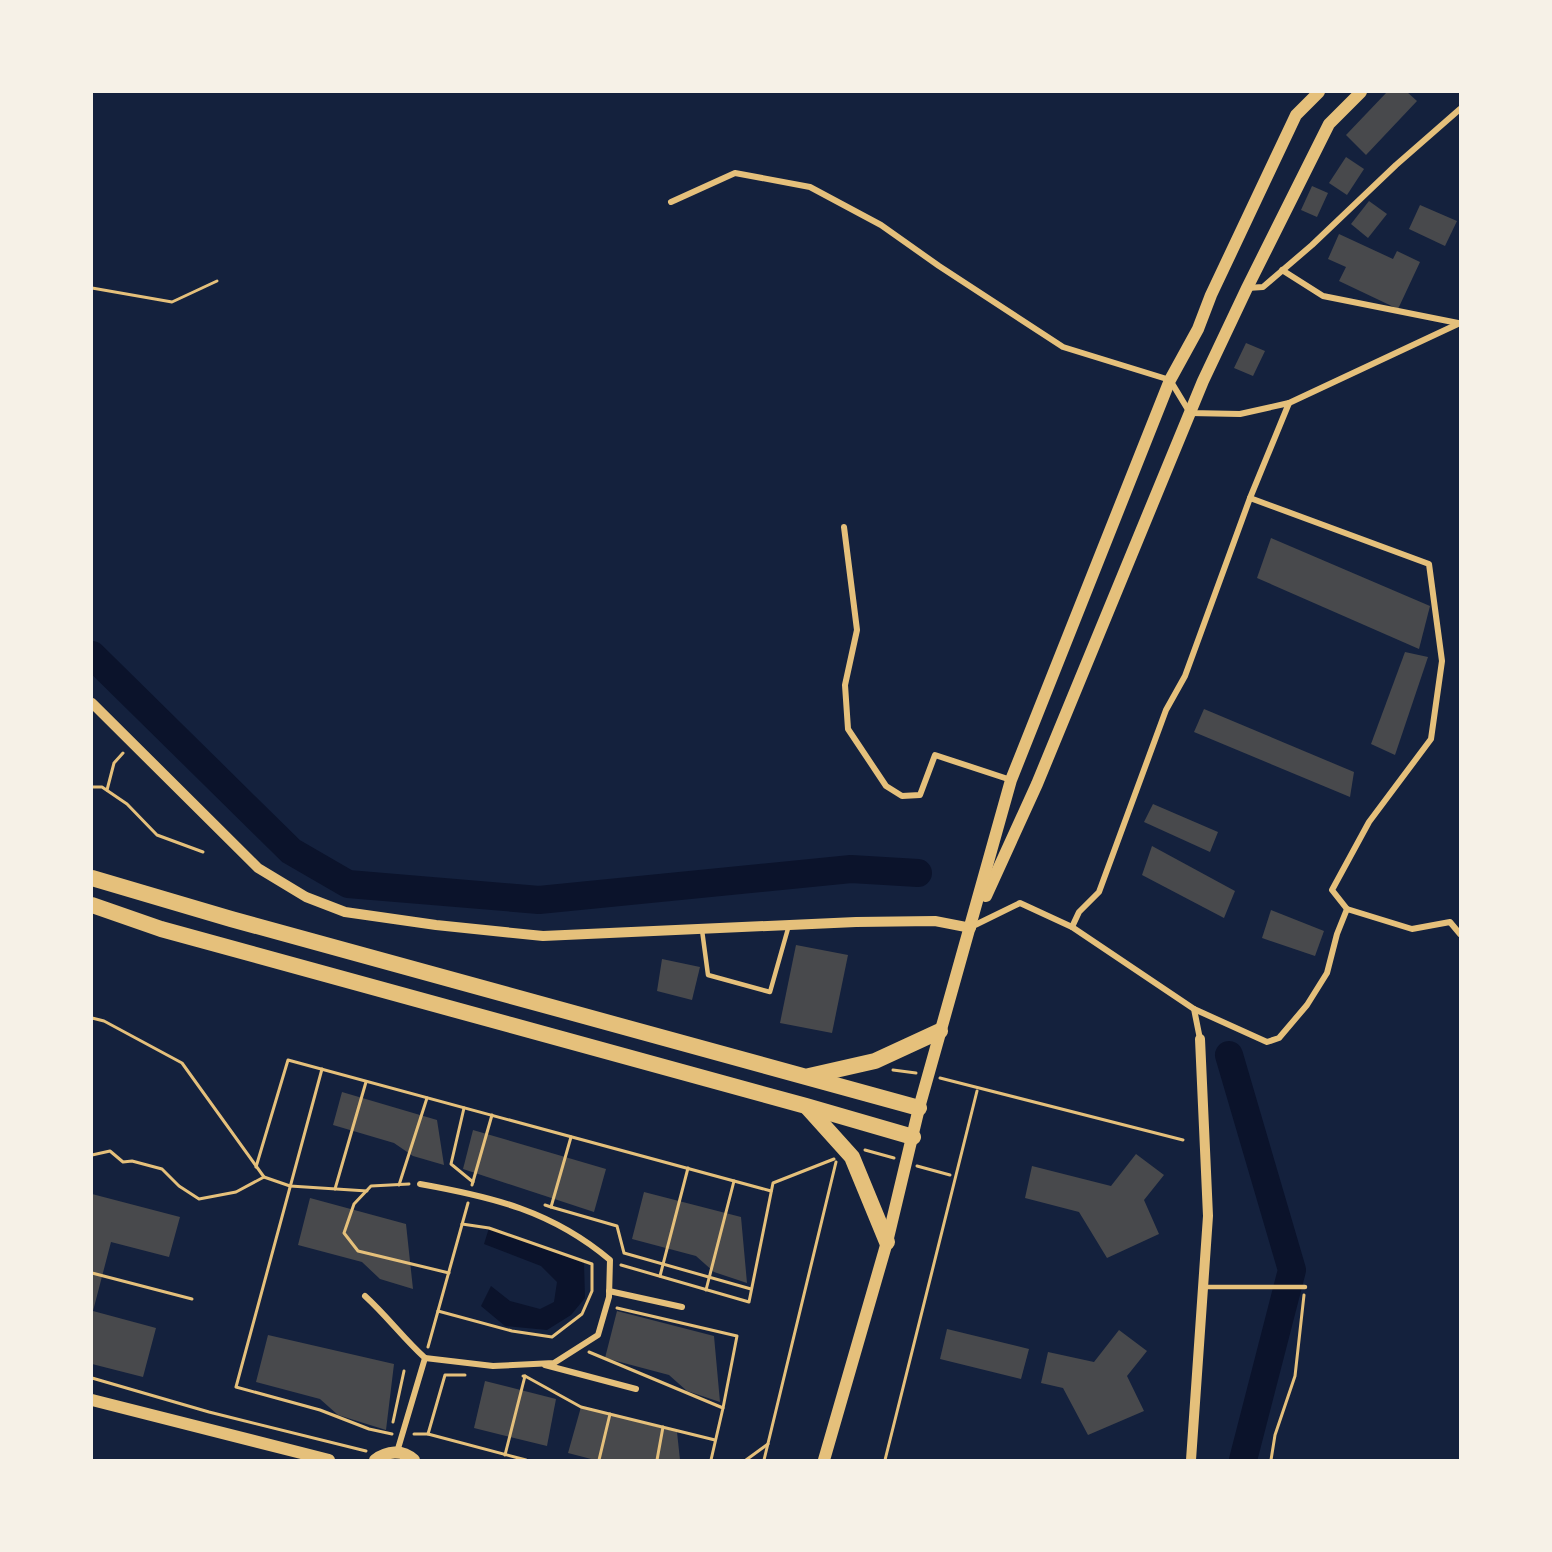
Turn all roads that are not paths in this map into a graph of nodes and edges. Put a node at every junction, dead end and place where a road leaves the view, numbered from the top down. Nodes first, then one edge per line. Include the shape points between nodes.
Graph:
1 (1319, 92) edge
2 (1361, 92) edge
3 (1461, 109) edge
4 (671, 202) dead end
5 (1282, 270) junction
6 (1247, 288) junction
7 (1460, 323) edge
8 (1170, 380) junction
9 (1289, 403) junction
10 (1190, 413) junction
11 (1250, 498) junction
12 (844, 527) dead end
13 (92, 703) edge
14 (1011, 780) junction
15 (92, 878) edge
16 (92, 905) edge
17 (1347, 909) junction
18 (789, 926) junction
19 (971, 927) junction
20 (1072, 927) junction
21 (702, 929) junction
22 (1461, 934) edge
23 (1194, 1009) junction
24 (940, 1031) junction
25 (1200, 1039) joint
26 (806, 1077) junction
27 (806, 1106) junction
28 (919, 1108) junction
29 (913, 1137) junction
30 (420, 1184) road end
31 (887, 1242) junction
32 (1203, 1287) junction
33 (1305, 1287) road end
34 (609, 1291) junction
35 (364, 1296) dead end
36 (682, 1307) dead end
37 (425, 1358) junction
38 (538, 1364) junction
39 (636, 1389) dead end
40 (92, 1400) edge
41 (397, 1452) junction
42 (328, 1461) edge
43 (375, 1461) edge
44 (414, 1461) edge
45 (824, 1461) edge
46 (1191, 1461) edge

1 - 8 main road via 1296,116 1198,329
2 - 6 main road via 1329,124
3 - 5 street
4 - 8 street via 735,173 810,187 881,225 1063,346
5 - 6 street via 1263,287
5 - 7 street via 1323,296
6 - 10 main road
7 - 9 street
8 - 10 street
8 - 14 main road
9 - 10 street via 1240,414
9 - 11 street
10 - 19 main road via 1037,784
11 - 17 street via 1429,564 1442,661 1431,739 1369,822 1332,890
11 - 20 street via 1185,676 1167,710 1099,892 1079,912
12 - 14 street via 857,630 845,685 848,729 886,786 902,796 920,795 935,755
13 - 21 street via 258,868 306,897 345,912 543,936
14 - 19 main road
15 - 26 highway
16 - 27 highway via 161,929
17 - 22 street via 1412,928 1450,922
17 - 23 street via 1327,973 1279,1038 1267,1042
18 - 19 street via 936,921
18 - 21 street
18 - 21 lane via 770,993 708,975
19 - 20 street via 1020,903
19 - 24 main road
20 - 23 street
23 - 25 street
24 - 26 highway via 875,1061
24 - 28 main road
25 - 32 street via 1208,1216
26 - 28 highway
27 - 29 highway
27 - 31 highway via 852,1157
28 - 29 main road
29 - 31 main road
30 - 34 street via 470,1193 544,1217 586,1240 610,1260
31 - 45 main road
32 - 33 lane
32 - 46 street
34 - 36 street
34 - 38 street via 598,1335 554,1363
35 - 37 street
37 - 38 street via 493,1366
37 - 41 street
38 - 39 street
40 - 42 main road
41 - 43 main road
41 - 44 main road

